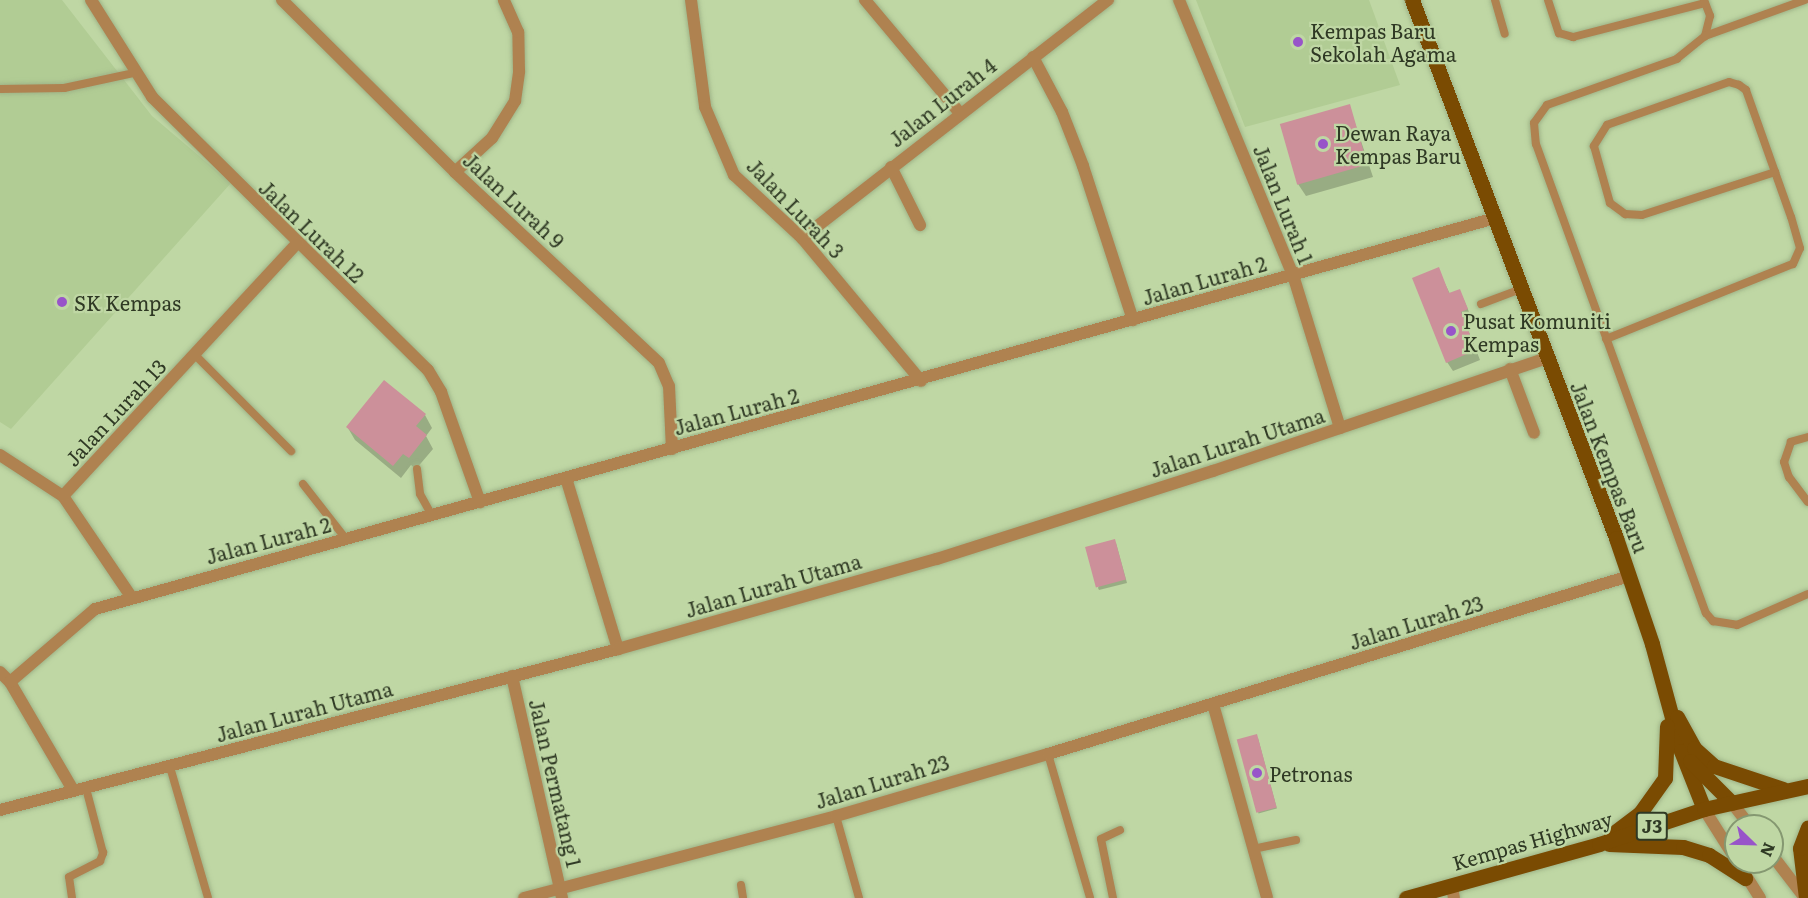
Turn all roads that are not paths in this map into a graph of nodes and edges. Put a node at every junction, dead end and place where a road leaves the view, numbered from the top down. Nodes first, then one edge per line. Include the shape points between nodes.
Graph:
1 (91, 0) edge
2 (282, 0) edge
3 (504, 0) edge
4 (691, 0) edge
5 (865, 0) edge
6 (1108, 0) edge
7 (1179, 0) edge
8 (1412, 0) edge
9 (1495, 0) edge
10 (1548, 0) edge
11 (1805, 0) edge
12 (1704, 1) edge
13 (1505, 34) dead end
14 (1705, 36) junction
15 (1034, 57) junction
16 (135, 73) junction
17 (0, 89) edge
18 (959, 112) junction
19 (891, 167) junction
20 (455, 172) junction
21 (1775, 172) junction
22 (1495, 218) junction
23 (920, 225) dead end
24 (802, 238) junction
25 (297, 243) junction
26 (1293, 275) junction
27 (1521, 289) junction
28 (1481, 304) dead end
29 (1133, 320) junction
30 (1606, 339) junction
31 (195, 355) junction
32 (1546, 358) junction
33 (1510, 369) junction
34 (921, 381) junction
35 (1341, 428) junction
36 (1534, 433) dead end
37 (1808, 437) edge
38 (672, 450) junction
39 (291, 451) dead end
40 (0, 455) edge
41 (417, 469) dead end
42 (566, 478) junction
43 (303, 484) dead end
44 (63, 496) junction
45 (480, 502) junction
46 (1808, 502) edge
47 (432, 516) junction
48 (346, 539) junction
49 (1629, 576) junction
50 (1808, 594) edge
51 (132, 598) junction
52 (618, 649) junction
53 (0, 672) edge
54 (512, 676) junction
55 (10, 682) junction
56 (1666, 699) junction
57 (1213, 704) junction
58 (1681, 751) junction
59 (1048, 754) junction
60 (170, 767) junction
61 (1808, 786) edge
62 (86, 788) junction
63 (73, 790) junction
64 (1788, 790) junction
65 (1732, 803) junction
66 (1704, 809) junction
67 (0, 810) edge
68 (1741, 814) edge
69 (836, 816) junction
70 (1808, 827) edge
71 (1120, 830) dead end
72 (1296, 840) dead end
73 (1599, 843) junction
74 (1253, 849) junction
75 (1784, 870) edge
76 (1745, 878) junction
77 (741, 885) dead end
78 (560, 892) edge
79 (1453, 892) edge
80 (72, 898) edge
81 (208, 898) edge
82 (524, 898) edge
83 (743, 898) edge
84 (859, 898) edge
85 (1090, 898) edge
86 (1113, 898) edge
87 (1267, 898) edge
88 (1406, 898) edge
89 (1760, 898) edge
90 (1806, 898) edge

1 - 16 street, Jalan Lurah 12
2 - 20 street, Jalan Lurah 9
3 - 20 street via 518,32 515,100 492,138
4 - 24 street, Jalan Lurah 3 via 705,107 720,147 734,175
5 - 18 street
6 - 15 street, Jalan Lurah 4
7 - 26 street, Jalan Lurah 1
8 - 22 main road, Jalan Kempas Baru
9 - 13 lane
10 - 12 lane via 1559,33 1573,37
11 - 14 lane
12 - 14 lane via 1710,16
14 - 30 lane via 1677,59 1547,105 1534,123 1536,144
15 - 18 street, Jalan Lurah 4
15 - 29 street via 1083,166
16 - 17 lane via 64,88
16 - 25 street, Jalan Lurah 12 via 152,97
18 - 19 street, Jalan Lurah 4
19 - 23 street
19 - 24 street, Jalan Lurah 4
20 - 38 street, Jalan Lurah 9 via 659,363 669,386
21 - 21 lane via 1642,215 1625,214 1610,203 1594,146 1607,125 1729,82 1746,90
21 - 30 lane via 1800,248 1793,264
22 - 26 street, Jalan Lurah 2
22 - 27 main road, Jalan Kempas Baru
24 - 34 street, Jalan Lurah 3
25 - 31 street, Jalan Lurah 13
25 - 45 street, Jalan Lurah 12 via 435,380
26 - 29 street, Jalan Lurah 2
26 - 35 street, Jalan Lurah 1
27 - 28 lane
27 - 32 main road, Jalan Kempas Baru
29 - 34 street, Jalan Lurah 2
30 - 50 lane via 1706,613 1713,621 1737,625
31 - 39 lane, Jalan Lurah 13
31 - 44 street, Jalan Lurah 13
32 - 33 street, Jalan Lurah Utama
32 - 49 main road, Jalan Kempas Baru
33 - 35 street, Jalan Lurah Utama
33 - 36 street
34 - 38 street, Jalan Lurah 2
35 - 52 street, Jalan Lurah Utama via 937,559
37 - 46 lane via 1791,442 1784,462 1789,477
38 - 42 street, Jalan Lurah 2
40 - 44 street
41 - 47 lane via 420,494
42 - 45 street, Jalan Lurah 2
42 - 52 street
43 - 48 lane
44 - 51 street
45 - 47 street, Jalan Lurah 2
47 - 48 street, Jalan Lurah 2
48 - 51 street, Jalan Lurah 2
49 - 56 main road, Jalan Kempas Baru
49 - 57 street, Jalan Lurah 23
51 - 55 street, Jalan Lurah 2 via 85,615
52 - 54 street, Jalan Lurah Utama
53 - 55 street
54 - 60 street, Jalan Lurah Utama
54 - 78 street, Jalan Permatang 1
55 - 63 street
56 - 58 main road, Jalan Kempas Baru
56 - 64 main road via 1694,748 1714,766 1754,783
56 - 73 main road via 1665,778 1640,813
57 - 59 street, Jalan Lurah 23
57 - 74 street
58 - 65 main road, Jalan Kempas Baru
58 - 66 main road, Jalan Kempas Baru
59 - 69 street, Jalan Lurah 23
59 - 85 lane
60 - 62 street, Jalan Lurah Utama
60 - 81 lane
61 - 64 main road, Kempas Highway / J3
62 - 63 street, Jalan Lurah Utama
62 - 80 lane via 103,853 100,861 69,877
63 - 67 street, Jalan Lurah Utama
64 - 65 main road, Kempas Highway / J3
65 - 66 main road, Kempas Highway / J3
65 - 68 street
66 - 73 main road, Kempas Highway / J3
66 - 76 street
69 - 78 street, Jalan Lurah 23
69 - 84 lane
70 - 90 main road via 1800,848
71 - 86 lane via 1101,838
72 - 74 lane
73 - 76 main road via 1683,847 1708,855
73 - 79 main road, Kempas Highway / J3
74 - 87 street
75 - 90 street
76 - 89 street
77 - 83 lane
78 - 82 street, Jalan Lurah 23
79 - 88 main road, Kempas Highway / J3

